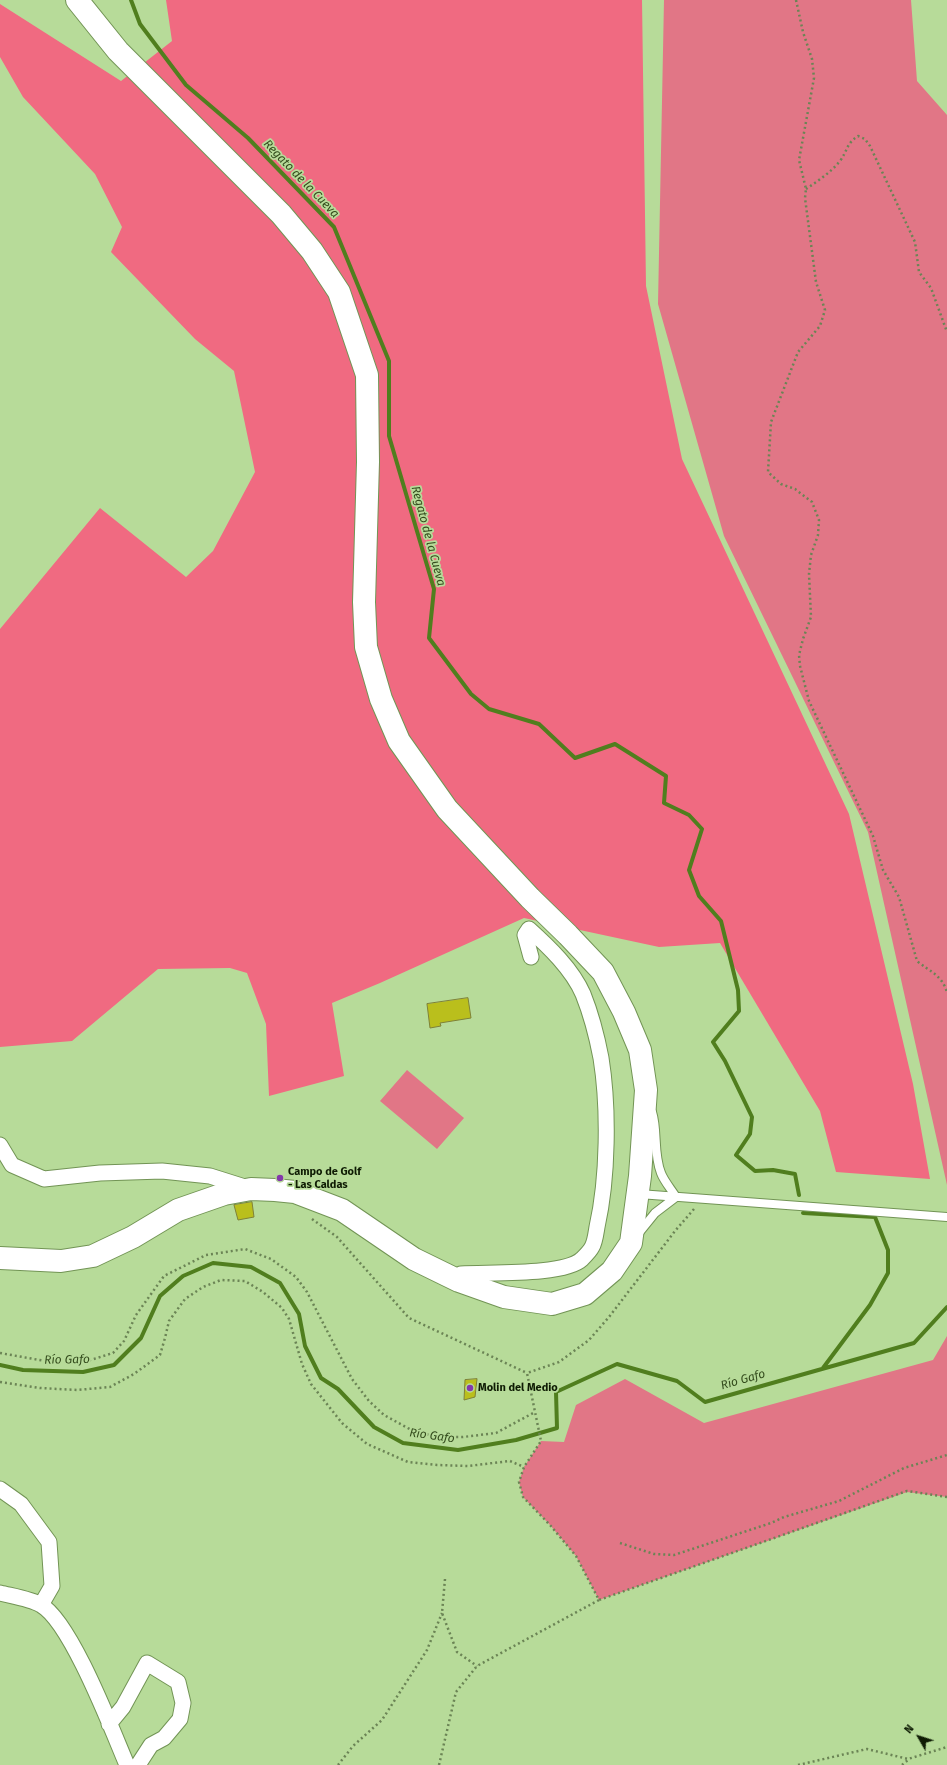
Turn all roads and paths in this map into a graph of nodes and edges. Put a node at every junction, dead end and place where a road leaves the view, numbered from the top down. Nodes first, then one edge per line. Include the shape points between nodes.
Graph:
1 (78, 0) edge
2 (796, 0) edge
3 (806, 189) junction
4 (947, 332) edge
5 (531, 957) dead end
6 (947, 992) edge
7 (646, 1090) junction
8 (0, 1145) edge
9 (251, 1189) junction
10 (638, 1194) junction
11 (676, 1196) junction
12 (695, 1208) dead end
13 (312, 1218) dead end
14 (947, 1218) edge
15 (631, 1243) junction
16 (0, 1258) edge
17 (454, 1278) junction
18 (0, 1352) edge
19 (527, 1373) junction
20 (0, 1382) edge
21 (535, 1412) junction
22 (947, 1455) edge
23 (524, 1468) junction
24 (0, 1489) edge
25 (947, 1497) edge
26 (620, 1543) dead end
27 (445, 1579) dead end
28 (0, 1593) edge
29 (599, 1600) junction
30 (41, 1605) junction
31 (442, 1612) junction
32 (477, 1666) junction
33 (109, 1724) junction
34 (947, 1747) edge
35 (908, 1759) junction
36 (127, 1765) edge
37 (138, 1765) edge
38 (338, 1765) edge
39 (439, 1765) edge
40 (798, 1765) edge
41 (902, 1765) edge

1 - 7 street via 118,51 281,214 312,251 339,292 367,374 365,639 381,699 399,741 447,809 603,972 640,1050
2 - 3 path via 812,59 814,78 799,160
3 - 4 path via 830,172 841,160 850,142 858,136 865,139 915,242 919,272 931,288
3 - 6 path via 816,282 826,310 820,326 798,352 771,422 768,472 781,484 795,489 812,502 819,520 809,574 811,617 800,649 800,666 809,700 873,836 884,870 899,897 917,961 935,973 944,983
5 - 17 street via 525,935 529,929 561,960 582,993 593,1023 601,1058 606,1110 603,1187 593,1246 581,1260 565,1267 461,1274
7 - 10 street
7 - 11 lane via 655,1121 656,1154 661,1173
8 - 9 street via 12,1165 44,1179 100,1173 162,1171 210,1176
9 - 16 street via 224,1194 178,1210 133,1237 93,1256 61,1261
9 - 17 street via 295,1192 342,1210 414,1259
10 - 11 lane
10 - 15 street
11 - 14 lane
11 - 15 lane via 655,1213
12 - 19 path via 589,1340 559,1362
13 - 19 path via 337,1237 409,1318
15 - 17 street via 612,1272 585,1294 552,1304 504,1297
18 - 21 path via 46,1361 84,1362 113,1353 124,1341 136,1315 164,1276 206,1255 245,1249 271,1259 296,1277 307,1292 352,1379 369,1401 396,1422 415,1432 440,1437 463,1437 496,1433
19 - 21 path
20 - 23 path via 77,1390 110,1387 160,1355 169,1321 185,1299 203,1287 221,1280 245,1282 263,1292 282,1308 289,1320 302,1364 311,1384 342,1423 368,1444 408,1462 468,1466 510,1461
21 - 23 path via 541,1441
22 - 26 path via 904,1468 840,1502 784,1517 674,1555 654,1554
23 - 29 path via 519,1482 523,1497 576,1556
24 - 30 street via 21,1504 49,1542 52,1586
25 - 29 path via 907,1492
27 - 31 path
28 - 30 street
29 - 32 path
30 - 33 street via 55,1617 79,1657
31 - 32 path via 457,1652
31 - 38 path via 427,1650 382,1720 353,1746
32 - 39 path via 456,1692
33 - 36 street
33 - 37 street via 123,1707 148,1663 178,1682 183,1702 180,1719 164,1738 151,1745
34 - 35 path
35 - 40 path via 867,1749
35 - 41 path

